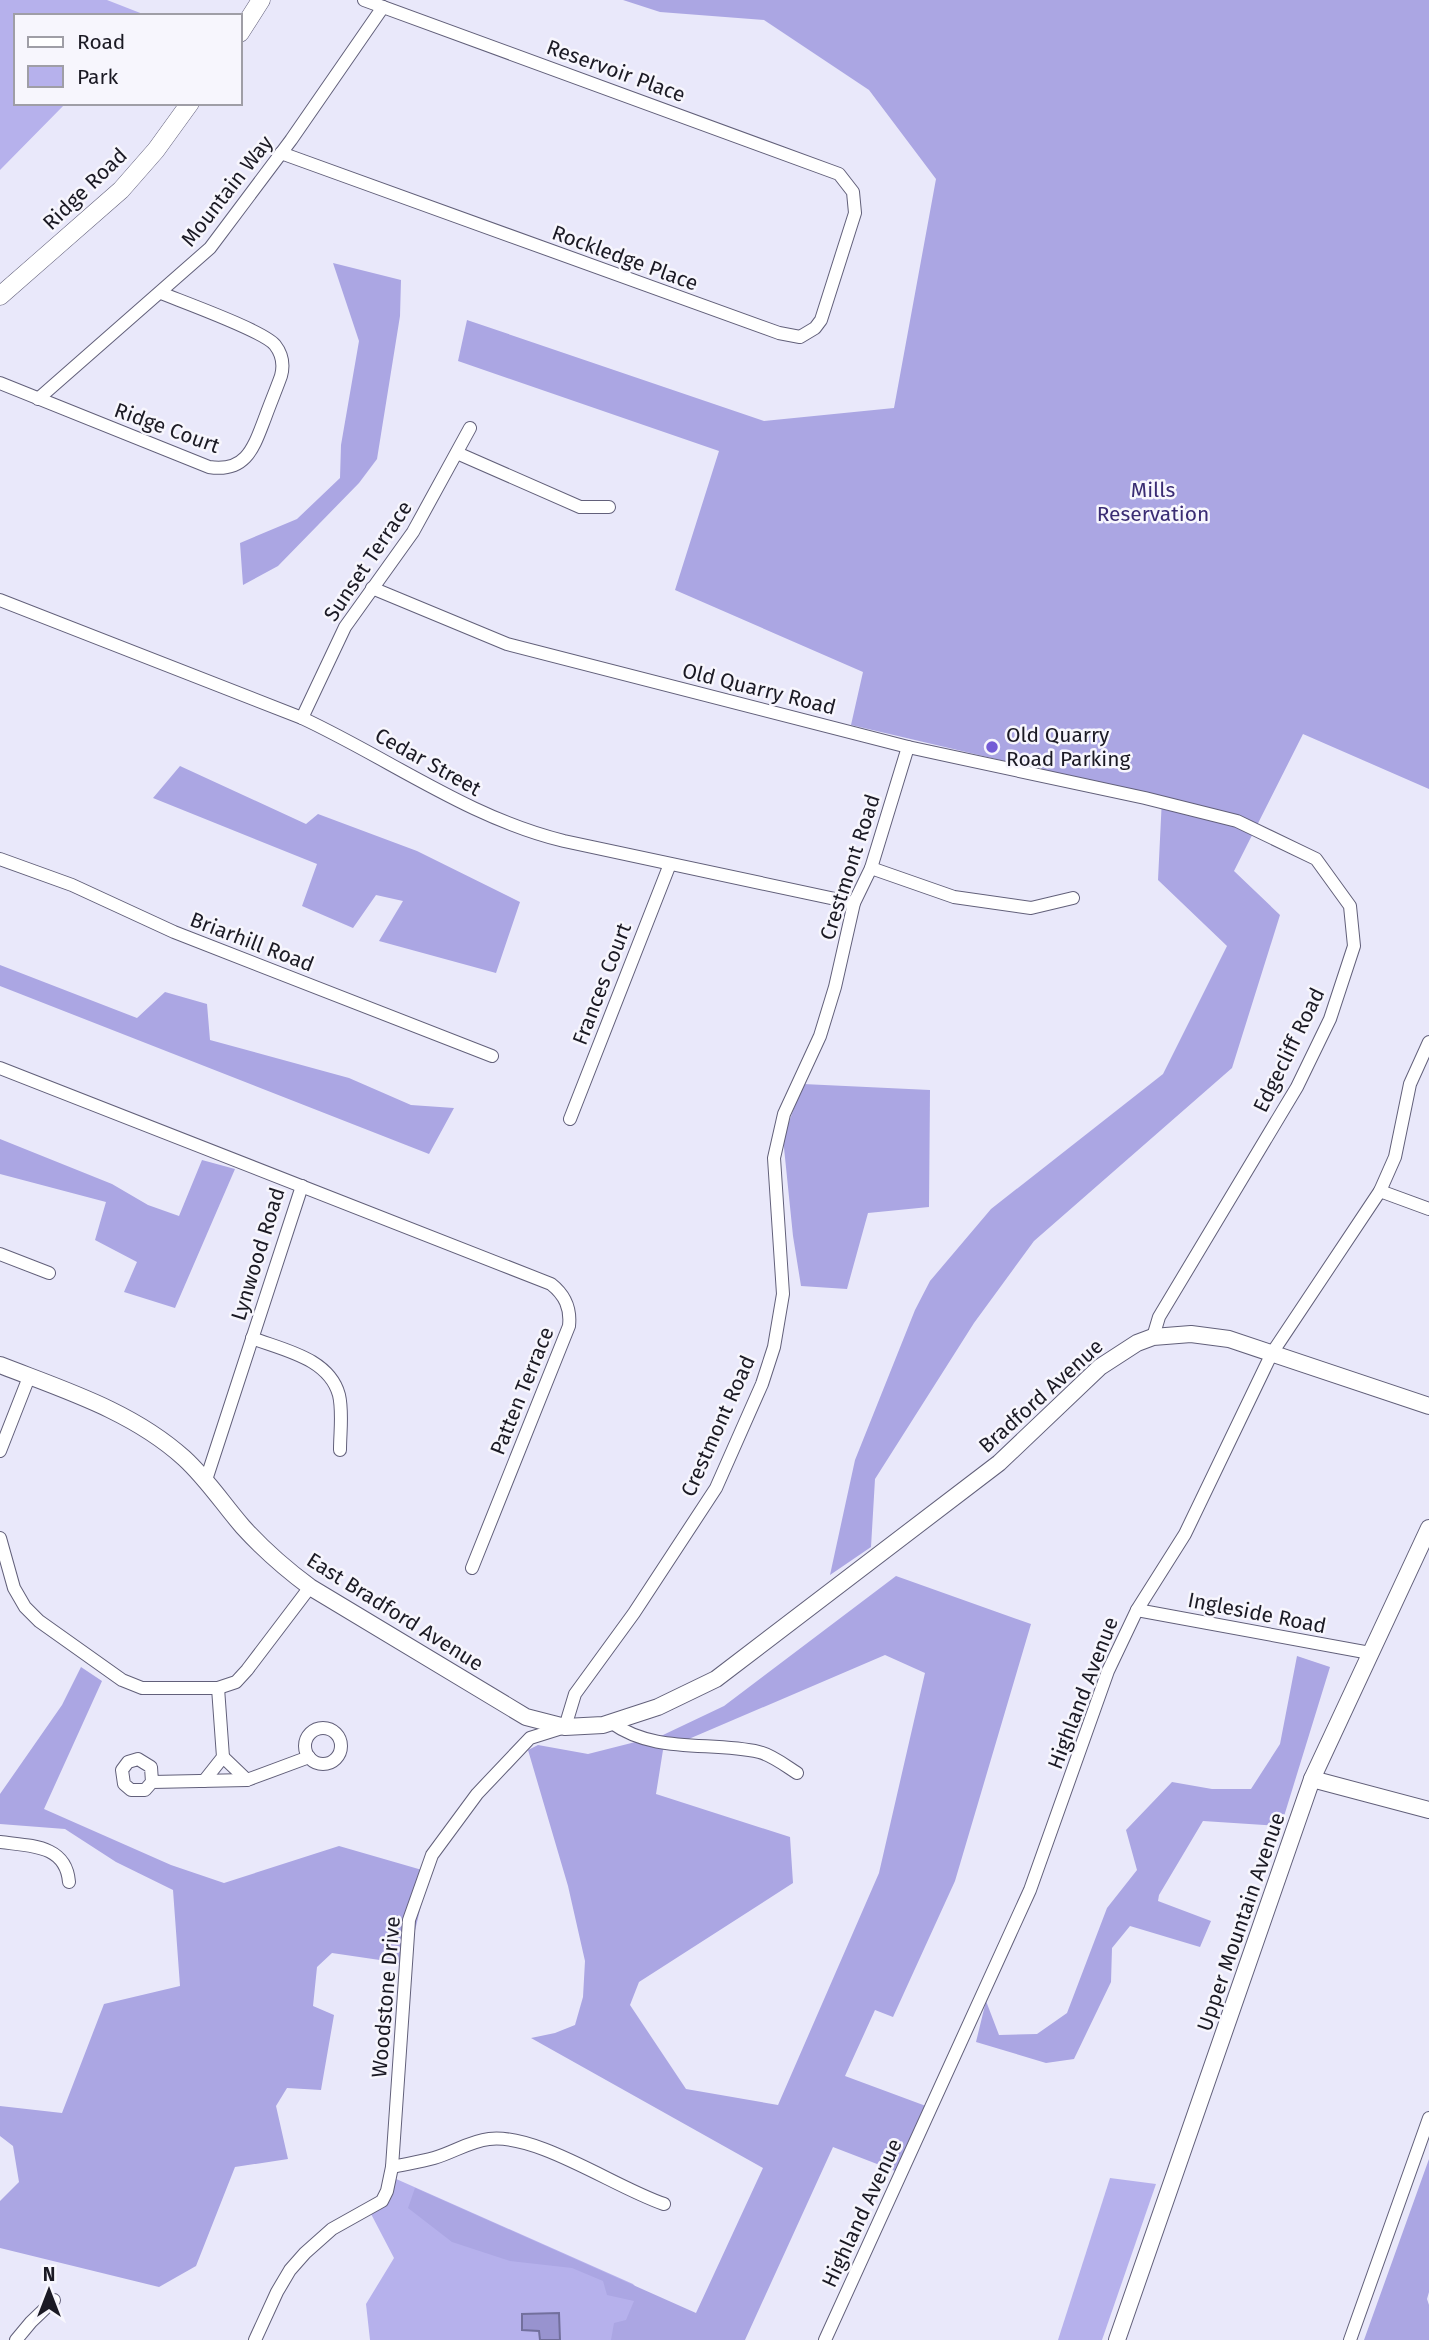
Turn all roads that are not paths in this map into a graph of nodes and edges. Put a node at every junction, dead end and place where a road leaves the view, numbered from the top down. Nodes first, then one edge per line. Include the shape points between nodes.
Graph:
1 (261, 0) edge
2 (364, 0) edge
3 (383, 7) junction
4 (242, 30) edge
5 (189, 105) edge
6 (281, 153) junction
7 (850, 186) joint
8 (161, 293) junction
9 (0, 296) edge
10 (0, 383) edge
11 (38, 399) junction
12 (470, 428) dead end
13 (457, 453) junction
14 (609, 507) dead end
15 (372, 588) junction
16 (0, 600) edge
17 (302, 718) junction
18 (908, 747) junction
19 (1145, 799) joint
20 (0, 859) edge
21 (670, 863) junction
22 (871, 868) junction
23 (1073, 898) dead end
24 (854, 903) junction
25 (1429, 1042) edge
26 (492, 1056) dead end
27 (0, 1068) edge
28 (570, 1119) dead end
29 (302, 1186) junction
30 (1380, 1191) junction
31 (1429, 1209) edge
32 (0, 1254) edge
33 (49, 1273) dead end
34 (1153, 1337) junction
35 (252, 1338) junction
36 (1272, 1353) junction
37 (0, 1365) edge
38 (29, 1377) junction
39 (1429, 1406) edge
40 (340, 1450) dead end
41 (0, 1451) edge
42 (206, 1480) junction
43 (1429, 1528) edge
44 (0, 1538) edge
45 (472, 1568) dead end
46 (310, 1587) junction
47 (1137, 1610) junction
48 (799, 1615) joint
49 (1370, 1653) junction
50 (218, 1688) junction
51 (612, 1723) junction
52 (565, 1727) junction
53 (223, 1757) junction
54 (309, 1757) dead end
55 (797, 1773) dead end
56 (1312, 1779) junction
57 (247, 1780) junction
58 (204, 1781) junction
59 (152, 1782) dead end
60 (1429, 1810) edge
61 (0, 1842) edge
62 (69, 1882) dead end
63 (1429, 2118) edge
64 (391, 2167) junction
65 (664, 2204) dead end
66 (54, 2300) dead end
67 (16, 2340) edge
68 (255, 2340) edge
69 (825, 2340) edge
70 (1117, 2340) edge
71 (1350, 2340) edge

1 - 4 main road
2 - 3 street, Reservoir Place
3 - 6 street, Mountain Way
3 - 7 street, Reservoir Place via 832,170
5 - 9 main road, Ridge Road via 121,190
6 - 7 street, Rockledge Place via 727,316 800,337 821,320 855,213
6 - 8 street, Mountain Way via 211,248
8 - 11 street, Mountain Way
8 - 11 street, Ridge Court via 265,336 279,351 281,376 253,449 244,459 228,467 209,467
10 - 11 street, Ridge Court
12 - 13 street, Sunset Terrace
13 - 14 street via 580,507
13 - 15 street, Sunset Terrace via 413,532
15 - 17 street, Sunset Terrace via 345,627
15 - 18 street, Old Quarry Road via 507,644
16 - 17 street, Cedar Street
17 - 21 street, Cedar Street via 510,825
18 - 19 street, Old Quarry Road
18 - 22 street, Crestmont Road
19 - 34 street, Edgecliff Road via 1237,821 1316,859 1350,906 1354,946 1329,1019 1297,1087 1159,1317
20 - 26 street, Briarhill Road via 72,884 174,932
21 - 24 street, Cedar Street
21 - 28 street, Frances Court
22 - 23 street via 954,897 1031,908
22 - 24 street, Crestmont Road
24 - 52 street, Crestmont Road via 820,1036 783,1114 774,1158 783,1294 762,1384 716,1489 575,1694
25 - 30 street, Highland Avenue via 1410,1084 1395,1157
27 - 29 street, Lynwood Road
29 - 35 street, Lynwood Road
29 - 45 street, Patten Terrace via 551,1284 567,1304 569,1326
30 - 31 street
30 - 36 street, Highland Avenue
32 - 33 street
34 - 36 street, Bradford Avenue via 1208,1335
34 - 48 street, Bradford Avenue via 1100,1367 999,1463
35 - 40 street via 310,1361 329,1376 341,1404
35 - 42 street, Lynwood Road
36 - 39 street, Bradford Avenue
36 - 47 street, Highland Avenue via 1185,1534
37 - 38 street, East Bradford Avenue
38 - 41 street
38 - 42 street, East Bradford Avenue via 136,1423
42 - 46 street, East Bradford Avenue via 244,1527
43 - 49 street, Upper Mountain Avenue
44 - 50 street via 14,1588 25,1607 113,1675 142,1688
46 - 50 street via 242,1676
46 - 52 street, East Bradford Avenue via 515,1711
47 - 49 street, Ingleside Road
47 - 69 street, Highland Avenue via 1108,1671 1030,1890
48 - 51 street, East Bradford Avenue via 716,1679
49 - 56 street, Upper Mountain Avenue
50 - 53 street
51 - 52 street, East Bradford Avenue
51 - 55 street via 626,1733 667,1744 761,1752
52 - 64 street, Woodstone Drive via 530,1738 477,1794 432,1855 409,1920
53 - 57 street
53 - 58 street
54 - 57 street
56 - 60 street
56 - 70 street, Upper Mountain Avenue
57 - 58 street
58 - 59 street
61 - 62 street via 45,1848 61,1858
63 - 71 street
64 - 65 street via 434,2158 486,2139 506,2138 578,2163
64 - 68 street, Woodstone Drive via 382,2201 332,2229 290,2270
66 - 67 street

